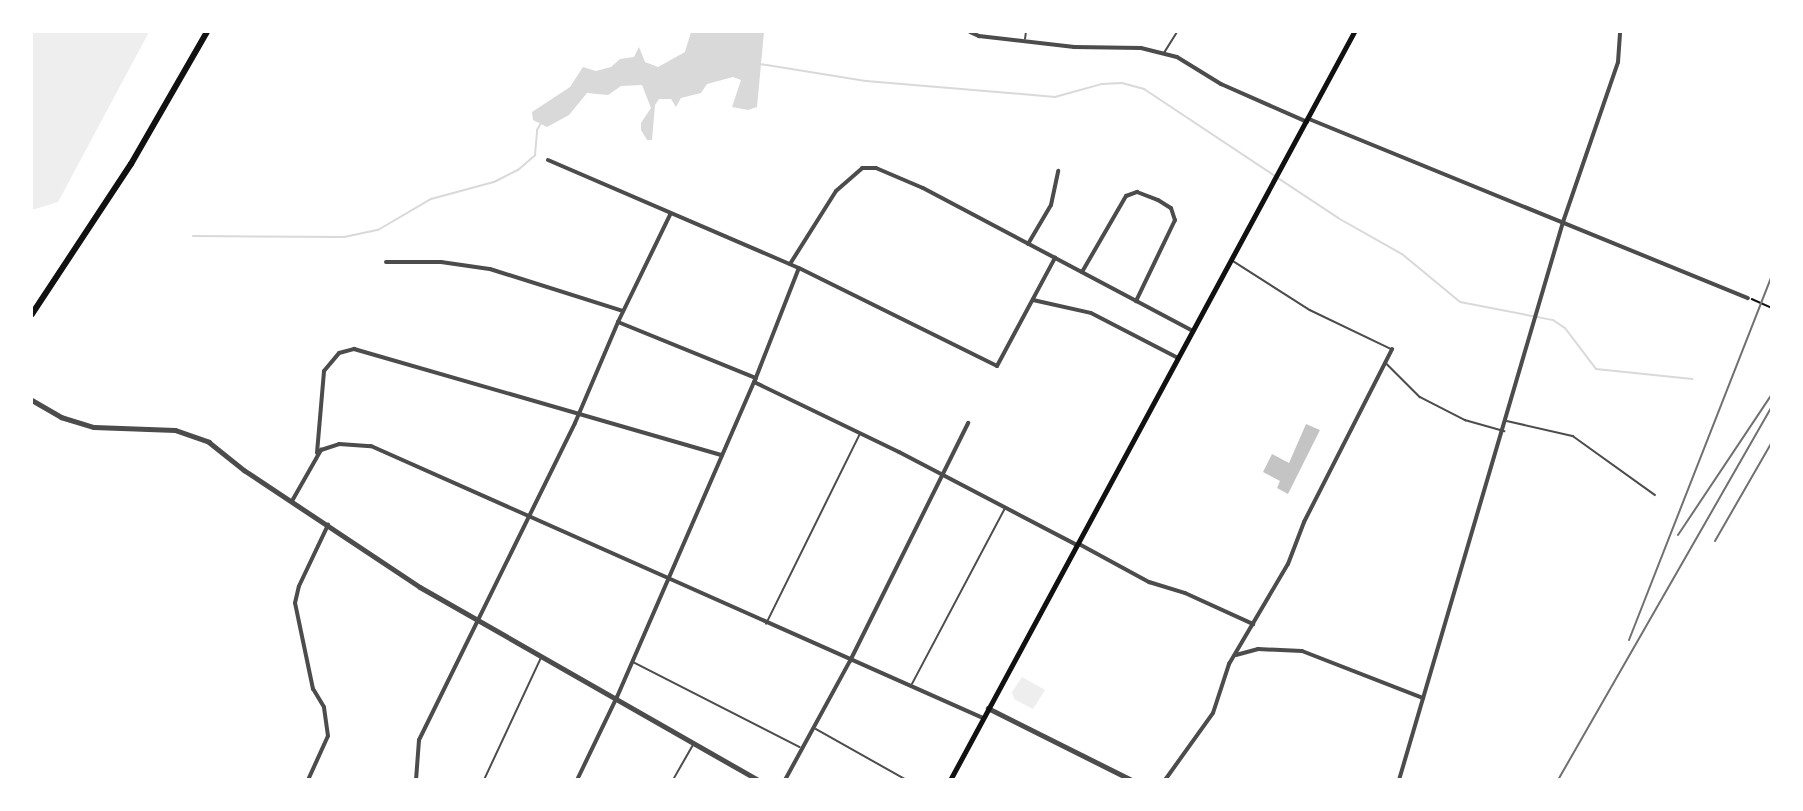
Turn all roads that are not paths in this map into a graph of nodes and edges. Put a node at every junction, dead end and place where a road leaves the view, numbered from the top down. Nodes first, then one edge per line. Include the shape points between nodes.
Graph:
1 (207, 32) edge
2 (970, 32) edge
3 (1026, 32) edge
4 (1177, 32) edge
5 (1354, 32) edge
6 (1620, 32) edge
7 (1025, 40) junction
8 (1164, 54) junction
9 (1308, 121) junction
10 (548, 160) dead end
11 (1058, 171) dead end
12 (670, 215) junction
13 (1563, 222) junction
14 (1028, 244) junction
15 (1055, 258) junction
16 (1232, 260) junction
17 (386, 262) dead end
18 (790, 264) junction
19 (799, 268) junction
20 (1082, 272) junction
21 (1748, 298) road end
22 (1033, 300) junction
23 (1136, 301) junction
24 (623, 311) junction
25 (32, 314) edge
26 (618, 322) junction
27 (1194, 331) junction
28 (1392, 349) joint
29 (1179, 358) junction
30 (1385, 362) junction
31 (755, 380) junction
32 (32, 400) edge
33 (580, 413) junction
34 (1507, 420) junction
35 (968, 423) dead end
36 (1504, 431) junction
37 (860, 433) junction
38 (317, 453) junction
39 (722, 455) junction
40 (942, 474) junction
41 (1655, 495) dead end
42 (292, 501) junction
43 (1005, 507) junction
44 (529, 515) junction
45 (328, 525) junction
46 (1079, 545) junction
47 (668, 579) junction
48 (477, 618) junction
49 (766, 624) junction
50 (1253, 624) junction
51 (542, 655) junction
52 (1232, 659) junction
53 (850, 661) junction
54 (633, 662) junction
55 (911, 685) junction
56 (617, 698) junction
57 (1423, 698) junction
58 (987, 708) junction
59 (983, 718) junction
60 (815, 728) junction
61 (695, 742) junction
62 (804, 749) junction
63 (308, 780) edge
64 (416, 780) edge
65 (484, 780) edge
66 (577, 780) edge
67 (673, 780) edge
68 (759, 780) edge
69 (785, 780) edge
70 (907, 780) edge
71 (950, 780) edge
72 (1132, 780) edge
73 (1165, 780) edge
74 (1399, 780) edge

1 - 25 highway via 131,164
2 - 7 street
3 - 7 lane
4 - 8 lane
5 - 9 main road
6 - 13 street via 1618,62
7 - 8 street via 1082,48 1142,48
8 - 9 street
9 - 13 street
9 - 16 main road
10 - 12 street
11 - 14 street via 1051,205
12 - 18 street
12 - 24 street
13 - 21 street
13 - 34 street
14 - 15 street
14 - 18 street via 913,184 876,168 862,168 836,191
15 - 20 street
15 - 22 street
16 - 27 main road
16 - 28 lane via 1310,310
17 - 24 street via 450,263 490,269
18 - 19 street
19 - 22 street via 997,366
19 - 31 street
20 - 23 street
20 - 23 street via 1126,196 1137,192 1158,200 1172,208 1175,220
22 - 29 street via 1091,313
23 - 27 street
24 - 26 street
26 - 31 street
26 - 33 street
27 - 29 main road
28 - 30 street
29 - 46 main road
30 - 36 lane via 1420,397 1465,420
30 - 50 street via 1304,522 1288,564
31 - 37 street
31 - 39 street
32 - 42 street via 61,417 94,427 190,434 209,442
33 - 38 street via 428,368 347,350 329,361 321,381
33 - 39 street
33 - 44 street
34 - 36 street
34 - 41 lane via 1573,436
35 - 40 street
36 - 57 street
37 - 40 street
37 - 49 lane
38 - 42 street
38 - 44 street via 339,444 371,446
39 - 47 street
40 - 43 street
40 - 53 street
42 - 45 street
43 - 46 street
43 - 55 lane
44 - 47 street
44 - 48 street
45 - 48 street via 420,587
45 - 63 street via 298,586 295,603 313,689 324,707 328,736
46 - 50 street via 1149,582 1185,593
46 - 58 main road
47 - 49 street
47 - 54 street
48 - 51 street
48 - 64 street via 419,740
49 - 53 street
50 - 52 street
51 - 56 street
51 - 65 lane
52 - 57 street via 1247,650 1291,648
52 - 73 street via 1213,713
53 - 55 street
53 - 60 street
54 - 56 street
54 - 62 lane
55 - 59 street
56 - 61 street
56 - 66 street
57 - 74 street
58 - 59 main road
58 - 72 street
59 - 71 main road
60 - 62 street
60 - 70 lane
61 - 67 lane
61 - 68 street
62 - 69 street

